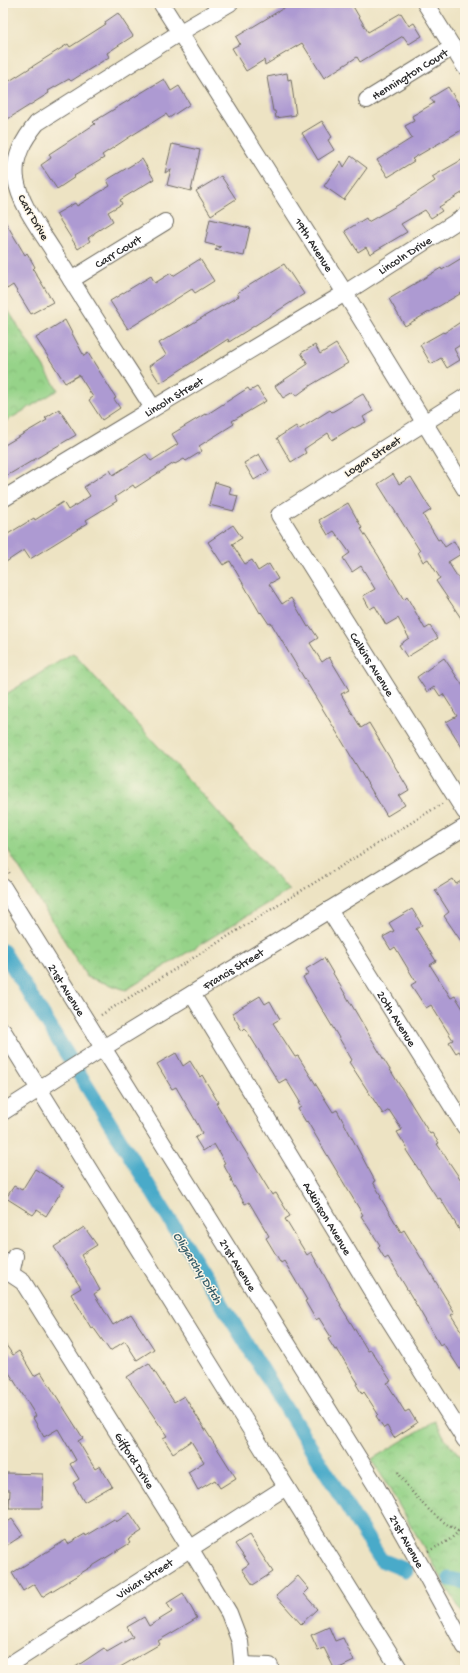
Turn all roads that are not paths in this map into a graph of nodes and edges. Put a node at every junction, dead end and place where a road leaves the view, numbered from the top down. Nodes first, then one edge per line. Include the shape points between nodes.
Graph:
1 (161, 3) edge
2 (230, 3) edge
3 (425, 3) edge
4 (179, 33) junction
5 (453, 47) junction
6 (465, 67) edge
7 (367, 100) dead end
8 (465, 216) edge
9 (165, 222) dead end
10 (71, 280) junction
11 (345, 293) junction
12 (465, 397) edge
13 (153, 408) junction
14 (424, 422) junction
15 (465, 489) edge
16 (3, 499) edge
17 (279, 515) joint
18 (465, 812) edge
19 (465, 827) edge
20 (3, 887) edge
21 (329, 910) junction
22 (192, 994) junction
23 (3, 1031) edge
24 (103, 1048) junction
25 (39, 1089) junction
26 (3, 1112) edge
27 (465, 1127) edge
28 (15, 1256) dead end
29 (7, 1274) edge
30 (465, 1440) edge
31 (286, 1487) junction
32 (190, 1548) junction
33 (465, 1648) edge
34 (270, 1666) dead end
35 (243, 1668) edge
36 (3, 1669) edge
37 (400, 1670) edge

1 - 4 street, 19th Avenue
2 - 4 street
3 - 5 street
4 - 10 street, Carr Drive via 37,123 25,138 17,158 16,177 20,196
4 - 11 street, 19th Avenue
5 - 6 street
5 - 7 street, Hennington Court
8 - 11 street, Lincoln Drive
9 - 10 street, Carr Court
10 - 13 street, Carr Drive
11 - 13 street, Lincoln Street
11 - 14 street, 19th Avenue
12 - 14 street, Logan Street
13 - 16 street, Lincoln Street
14 - 15 street, 19th Avenue
14 - 17 street, Logan Street
17 - 18 street, Calkins Avenue
19 - 21 street, Francis Street
20 - 24 street, 21st Avenue
21 - 22 street, Francis Street
21 - 27 street, 20th Avenue
22 - 24 street, Francis Street
22 - 30 street, Adkinson Avenue
23 - 25 street
24 - 25 street, Francis Street
24 - 33 street, 21st Avenue via 376,1486
25 - 26 street, Francis Street
25 - 31 street
28 - 29 street
29 - 32 street, Gifford Drive via 23,1282
31 - 32 street, Vivian Street
31 - 37 street
32 - 35 street, Gifford Drive via 229,1613 240,1642
32 - 36 street, Vivian Street
34 - 35 street, Gifford Drive

